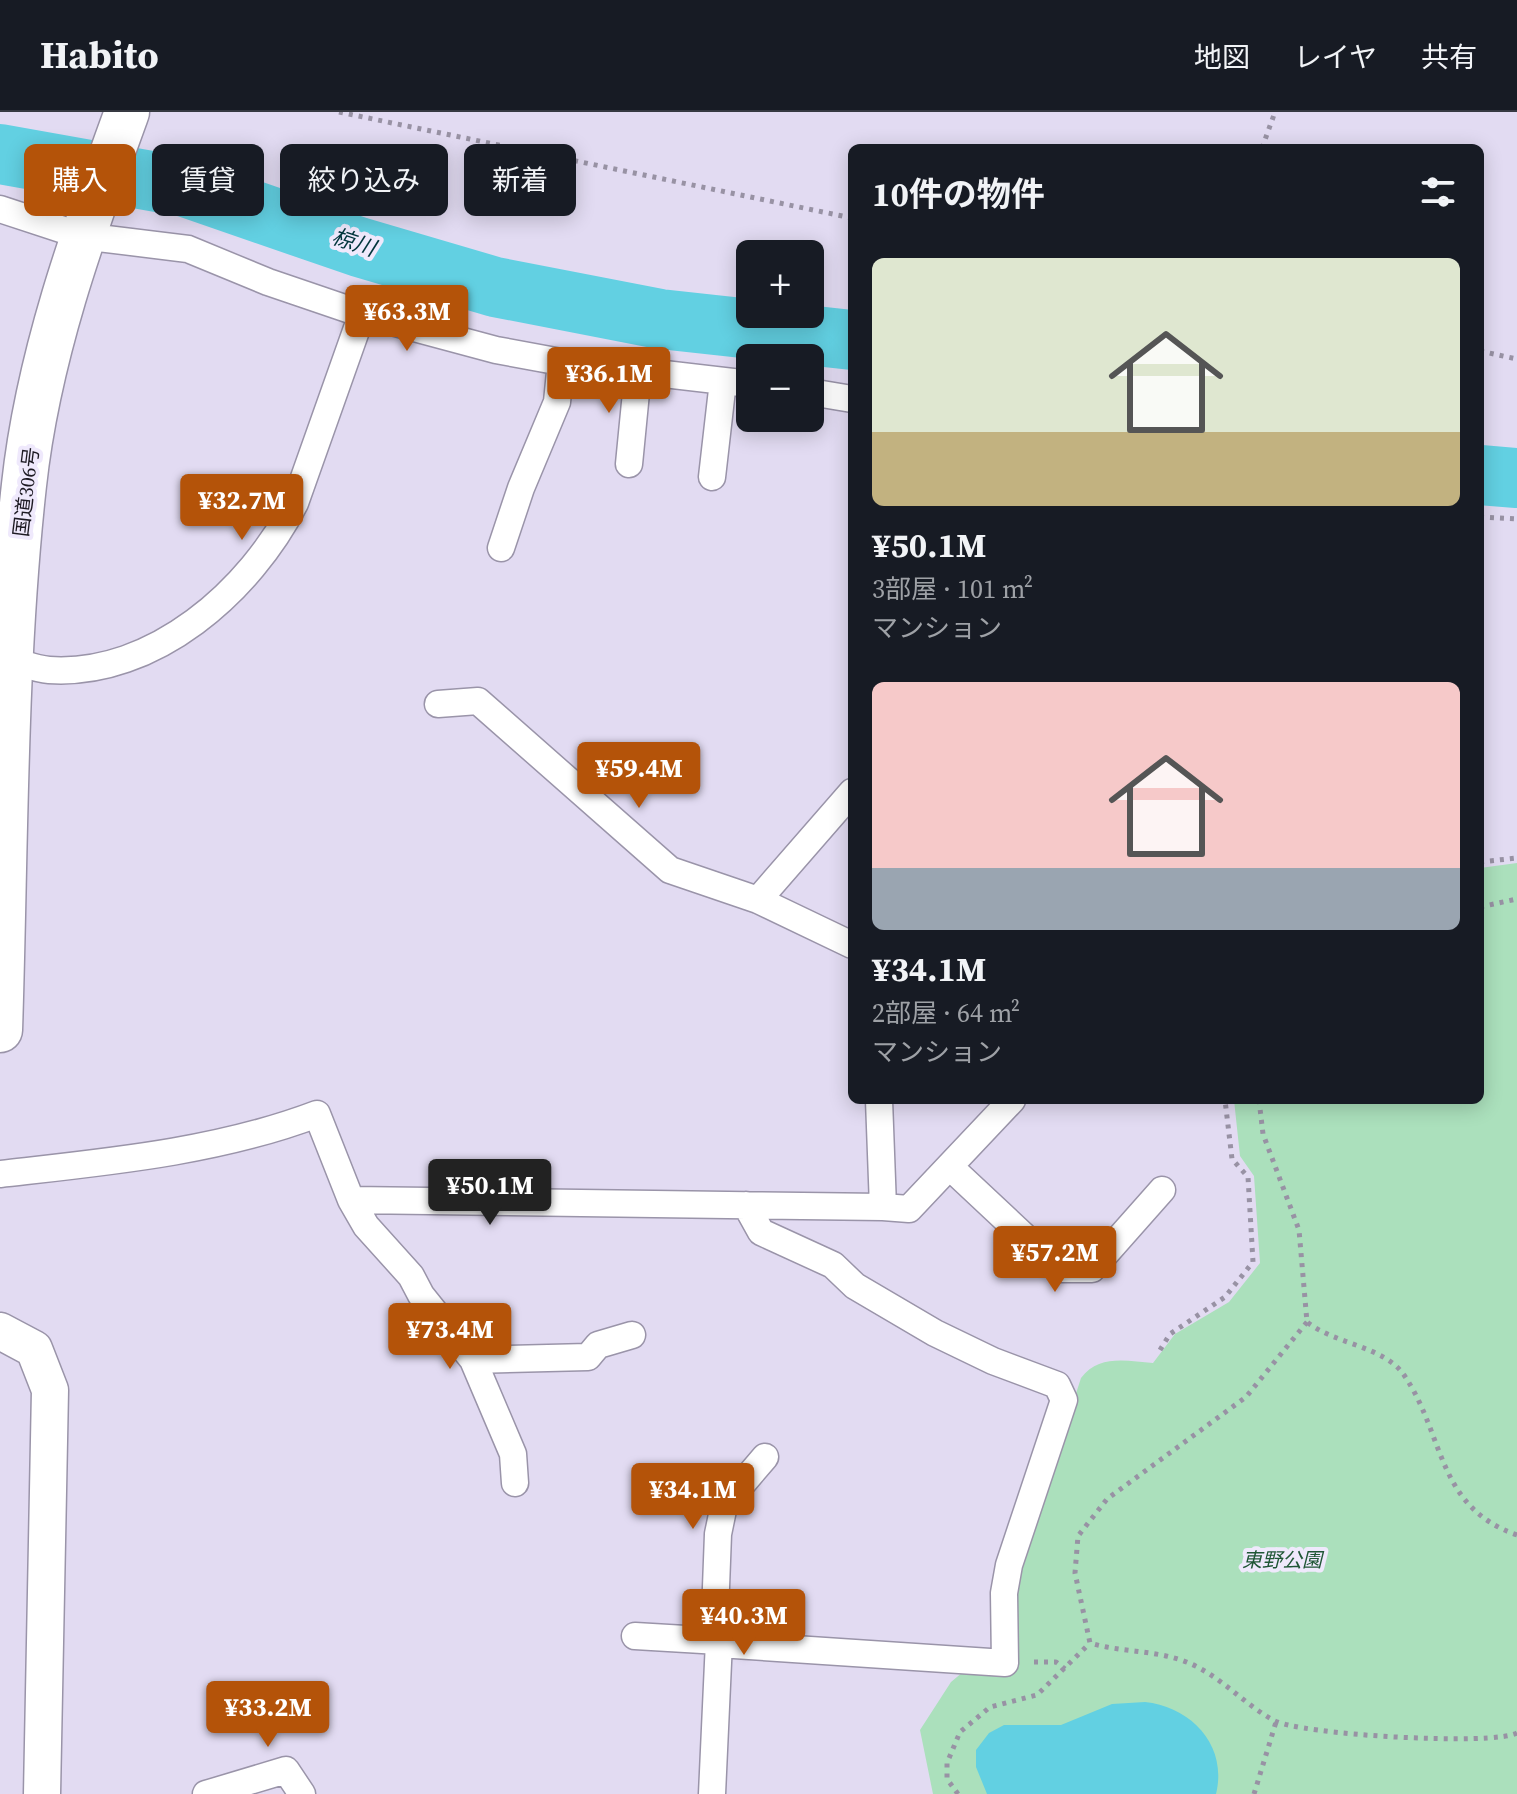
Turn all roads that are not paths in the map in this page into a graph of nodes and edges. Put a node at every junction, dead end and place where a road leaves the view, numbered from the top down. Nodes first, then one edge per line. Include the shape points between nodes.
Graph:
1 (127, 112) edge
2 (0, 209) edge
3 (82, 236) junction
4 (362, 314) junction
5 (561, 362) junction
6 (638, 372) junction
7 (723, 381) junction
8 (736, 382) edge
9 (824, 394) edge
10 (848, 398) edge
11 (629, 464) dead end
12 (712, 477) dead end
13 (501, 548) dead end
14 (13, 661) junction
15 (438, 704) dead end
16 (848, 797) edge
17 (758, 900) junction
18 (848, 943) edge
19 (0, 1030) edge
20 (879, 1104) edge
21 (1008, 1104) edge
22 (950, 1167) junction
23 (0, 1174) edge
24 (1162, 1190) dead end
25 (351, 1200) junction
26 (746, 1205) junction
27 (883, 1207) junction
28 (0, 1331) edge
29 (632, 1335) dead end
30 (473, 1360) junction
31 (765, 1457) dead end
32 (515, 1483) dead end
33 (635, 1636) dead end
34 (717, 1642) junction
35 (42, 1794) edge
36 (206, 1794) edge
37 (302, 1794) edge
38 (712, 1794) edge

1 - 3 highway, 国道306号
2 - 3 street
3 - 4 street via 188,249
3 - 14 highway, 国道306号 via 52,336 24,483
4 - 5 street
4 - 14 street via 295,503 241,582 198,620 126,657 48,670
5 - 6 street
5 - 13 street via 557,402
6 - 7 street
6 - 11 street
7 - 8 street
7 - 12 street
9 - 10 street
14 - 19 highway, 国道306号
15 - 17 street via 478,701 670,870
16 - 17 street
17 - 18 street
20 - 27 street
21 - 22 street
22 - 24 street via 1059,1269 1092,1269
22 - 27 street via 909,1209
23 - 25 street via 148,1157 317,1114
25 - 26 street
25 - 30 street
26 - 27 street
26 - 34 street via 761,1232 833,1265 855,1286 935,1333 1057,1385 1064,1400 1009,1565 1005,1663
28 - 35 street via 34,1349 50,1390
29 - 30 street via 598,1345 588,1357
30 - 32 street via 513,1454
31 - 34 street via 724,1505 718,1534
33 - 34 street
34 - 38 street
36 - 37 street via 286,1770

